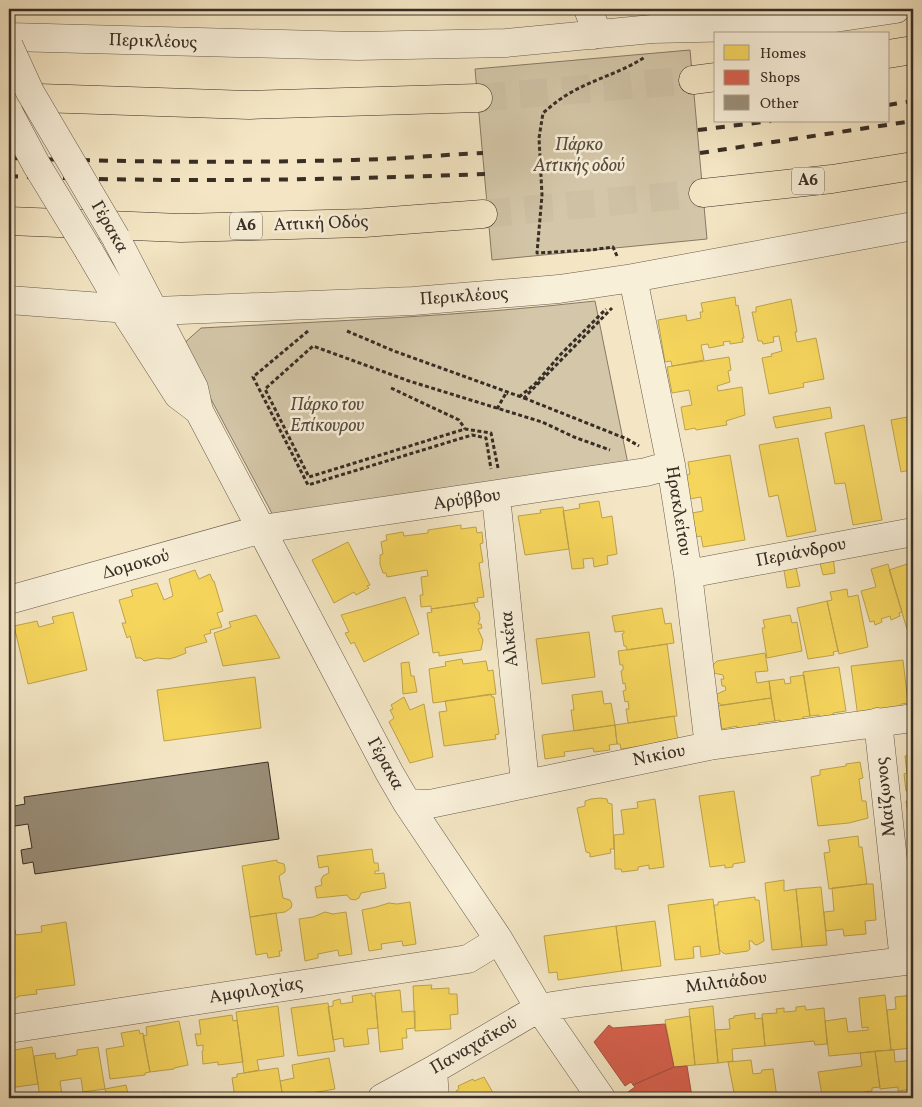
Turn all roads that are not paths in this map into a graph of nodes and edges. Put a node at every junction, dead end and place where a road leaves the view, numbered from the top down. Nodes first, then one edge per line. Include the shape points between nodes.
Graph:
1 (896, 9) edge
2 (591, 22) edge
3 (9, 37) edge
4 (9, 46) edge
5 (913, 50) edge
6 (890, 54) edge
7 (9, 97) edge
8 (478, 98) tunnel mouth
9 (9, 112) edge
10 (913, 166) edge
11 (703, 193) tunnel mouth
12 (483, 214) tunnel mouth
13 (9, 221) edge
14 (913, 226) edge
15 (628, 279) junction
16 (9, 300) edge
17 (123, 309) junction
18 (155, 311) junction
19 (199, 411) junction
20 (672, 465) junction
21 (499, 495) junction
22 (262, 530) junction
23 (913, 532) edge
24 (688, 574) junction
25 (9, 600) edge
26 (913, 718) edge
27 (878, 722) junction
28 (708, 746) junction
29 (525, 783) junction
30 (407, 803) junction
31 (499, 940) junction
32 (909, 961) edge
33 (538, 1008) junction
34 (9, 1029) edge
35 (434, 1070) junction
36 (382, 1098) edge
37 (435, 1098) edge
38 (601, 1098) edge

1 - 2 street, Περικλέους via 742,27 652,29
2 - 3 street, Περικλέους via 506,43 357,46
4 - 18 street, Γέρακα, bridge via 30,92
5 - 6 highway
7 - 8 highway via 249,105
9 - 17 street, Γέρακα, bridge via 36,164
10 - 11 highway, Α6 via 832,179
12 - 13 highway, Αττική Οδός / Α6 via 364,223 190,227
14 - 15 street, Περικλέους
15 - 18 street, Περικλέους via 559,289 432,299
15 - 20 street, Ηρακλείτου
16 - 17 street, Περικλέους
17 - 18 street, Περικλέους
17 - 19 street, Γέρακα via 178,395
18 - 19 street, Γέρακα via 194,388
19 - 22 street, Γέρακα
20 - 21 street, Αρύββου
20 - 24 street, Ηρακλείτου
21 - 22 street, Αρύββου
21 - 29 street, Αλκέτα
22 - 25 street, Δομοκού
22 - 30 street, Γέρακα
23 - 24 street, Περιάνδρου
24 - 28 street, Ηρακλείτου
26 - 27 street, Νικίου
27 - 28 street, Νικίου
27 - 32 street, Μαίζωνος
28 - 29 street, Νικίου
29 - 30 street, Νικίου via 430,804
30 - 31 street, Γέρακα
31 - 33 street, Γέρακα
31 - 34 street, Αμφιλοχίας via 468,959
32 - 33 street, Μιλτιάδου
33 - 35 street, Παναχαΐκού
33 - 38 street, Γέρακα
35 - 36 street, Παναχαΐκού
35 - 37 street

